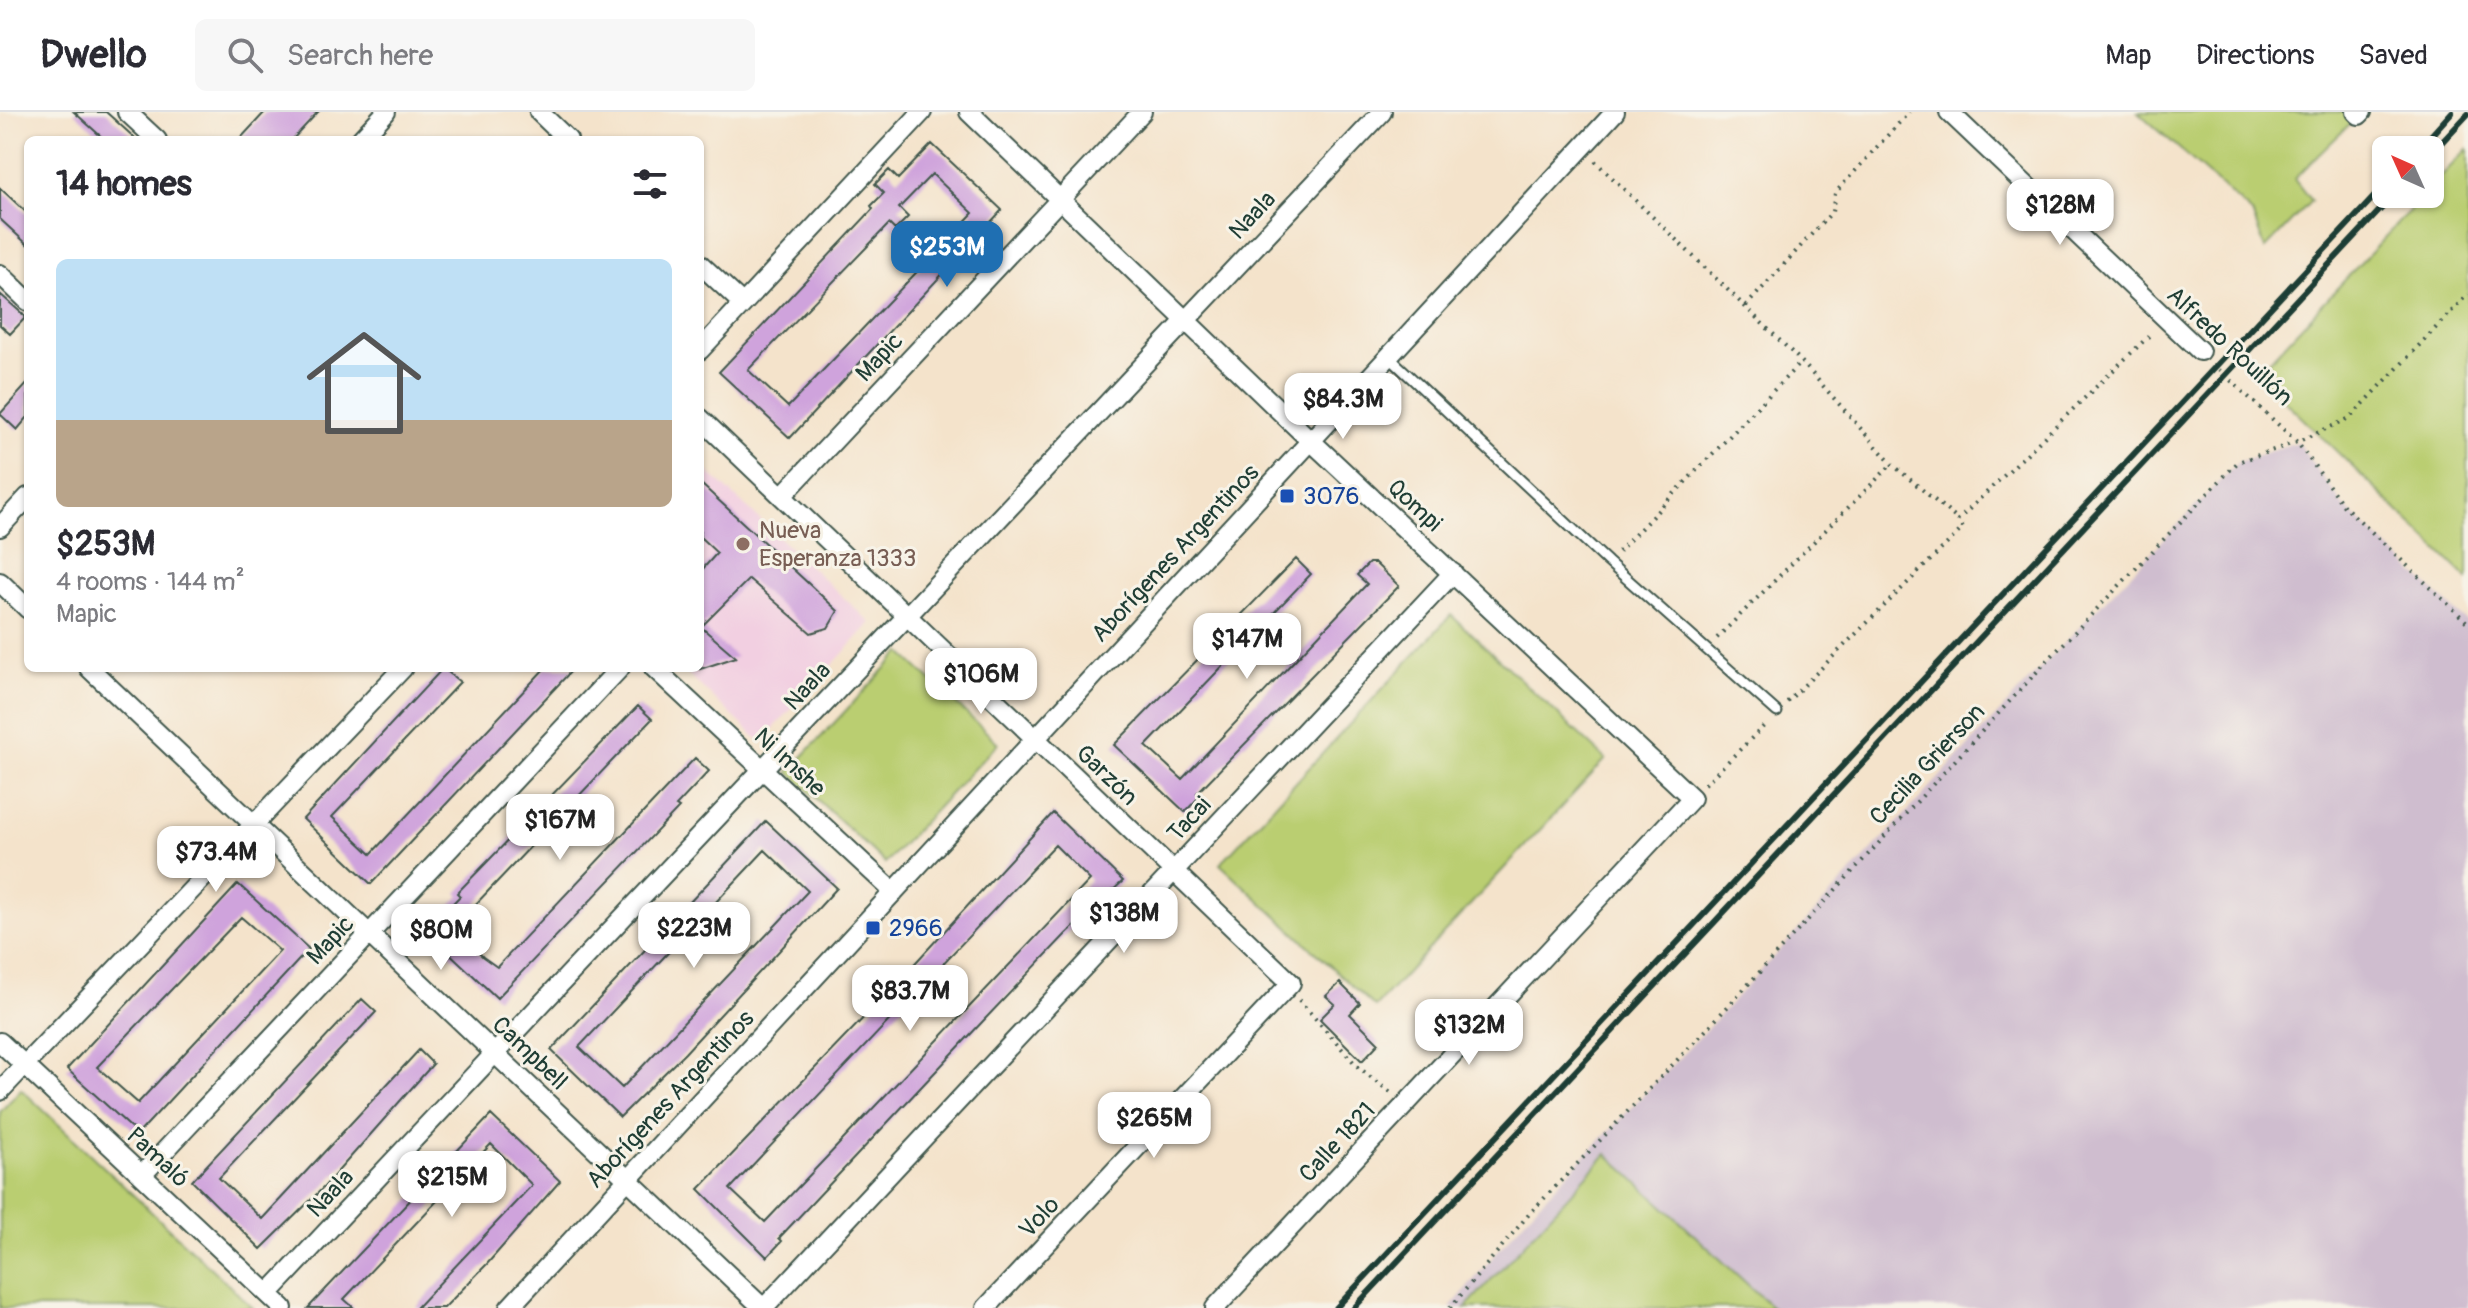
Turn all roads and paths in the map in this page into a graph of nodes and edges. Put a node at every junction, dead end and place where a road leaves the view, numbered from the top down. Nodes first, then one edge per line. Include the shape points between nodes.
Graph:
1 (127, 112) edge
2 (386, 112) edge
3 (539, 112) edge
4 (969, 112) edge
5 (1142, 112) edge
6 (1382, 112) edge
7 (1615, 112) edge
8 (1909, 112) edge
9 (1949, 112) edge
10 (916, 114) edge
11 (153, 136) edge
12 (364, 136) edge
13 (564, 136) edge
14 (1582, 148) junction
15 (1060, 199) junction
16 (704, 268) edge
17 (0, 274) edge
18 (2468, 294) edge
19 (24, 297) edge
20 (742, 303) junction
21 (1746, 306) junction
22 (1187, 319) junction
23 (2166, 320) junction
24 (704, 346) edge
25 (2200, 351) joint
26 (1389, 357) junction
27 (1801, 361) junction
28 (704, 422) edge
29 (1311, 441) junction
30 (2297, 442) junction
31 (1892, 464) junction
32 (782, 496) junction
33 (24, 501) edge
34 (1958, 520) junction
35 (0, 527) edge
36 (1608, 562) junction
37 (1453, 573) junction
38 (0, 582) edge
39 (24, 605) edge
40 (907, 616) junction
41 (2468, 623) edge
42 (1707, 648) junction
43 (93, 672) edge
44 (399, 672) edge
45 (616, 672) edge
46 (658, 672) edge
47 (1777, 712) junction
48 (1035, 739) junction
49 (762, 769) junction
50 (1692, 798) junction
51 (252, 826) junction
52 (1174, 871) junction
53 (894, 892) junction
54 (369, 933) junction
55 (1291, 983) junction
56 (0, 1042) edge
57 (495, 1053) junction
58 (24, 1066) junction
59 (0, 1091) edge
60 (1405, 1105) junction
61 (142, 1175) junction
62 (628, 1179) junction
63 (268, 1294) junction
64 (283, 1308) edge
65 (509, 1308) edge
66 (764, 1308) edge
67 (986, 1308) edge
68 (1215, 1308) edge
69 (1450, 1308) edge

1 - 11 street
2 - 12 street
3 - 13 street
4 - 15 street, Qompi
5 - 15 street, Mapic
6 - 22 street, Naala
7 - 14 street, Aborígenes Argentinos
8 - 21 path via 1835,193 1832,212
9 - 23 street, Alfredo Rouillón
10 - 20 street
14 - 21 path
14 - 26 street, Aborígenes Argentinos
15 - 22 street, Qompi
15 - 32 street, Mapic
16 - 20 street
17 - 19 street
18 - 30 path, Cecilia Grierson via 2350,418
20 - 24 street
21 - 27 path
22 - 29 street, Qompi
22 - 40 street, Naala
23 - 25 street, Alfredo Rouillón
23 - 34 path
25 - 30 path, Alfredo Rouillón
26 - 29 street, Aborígenes Argentinos
26 - 36 lane
27 - 31 path
27 - 36 path
28 - 32 street, Garzón
29 - 37 street, Qompi
29 - 48 street, Aborígenes Argentinos
30 - 41 path, Alfredo Rouillón via 2343,505
30 - 69 path, Cecilia Grierson via 2238,462 1530,1213
31 - 34 path
31 - 42 path
32 - 40 street, Garzón
33 - 35 street
34 - 47 path via 1963,528
36 - 42 lane
37 - 50 street, Qompi
37 - 52 street, Tacai
38 - 39 street
40 - 48 street, Garzón
40 - 49 street, Naala
42 - 47 lane
43 - 51 street, Campbell
44 - 51 street
45 - 54 street, Mapic
46 - 49 street, Ni Imshe
47 - 50 path
48 - 52 street, Garzón
48 - 53 street, Aborígenes Argentinos
49 - 53 street, Ni Imshe
49 - 57 street, Naala
50 - 60 street, Calle 1821
51 - 54 street, Campbell
51 - 58 street
52 - 55 street, Garzón
52 - 66 street, Tacai
53 - 62 street, Aborígenes Argentinos
54 - 57 street, Campbell
54 - 61 street, Mapic
55 - 60 path via 1301,1005 1358,1067
55 - 67 street, Volo
56 - 58 street, Pamaló
57 - 62 street, Campbell
57 - 63 street, Naala
58 - 59 street
58 - 61 street, Pamaló
60 - 68 street, Calle 1821
61 - 63 street, Pamaló
62 - 65 street, Aborígenes Argentinos
62 - 66 street, Campbell
63 - 64 street, Pamaló

